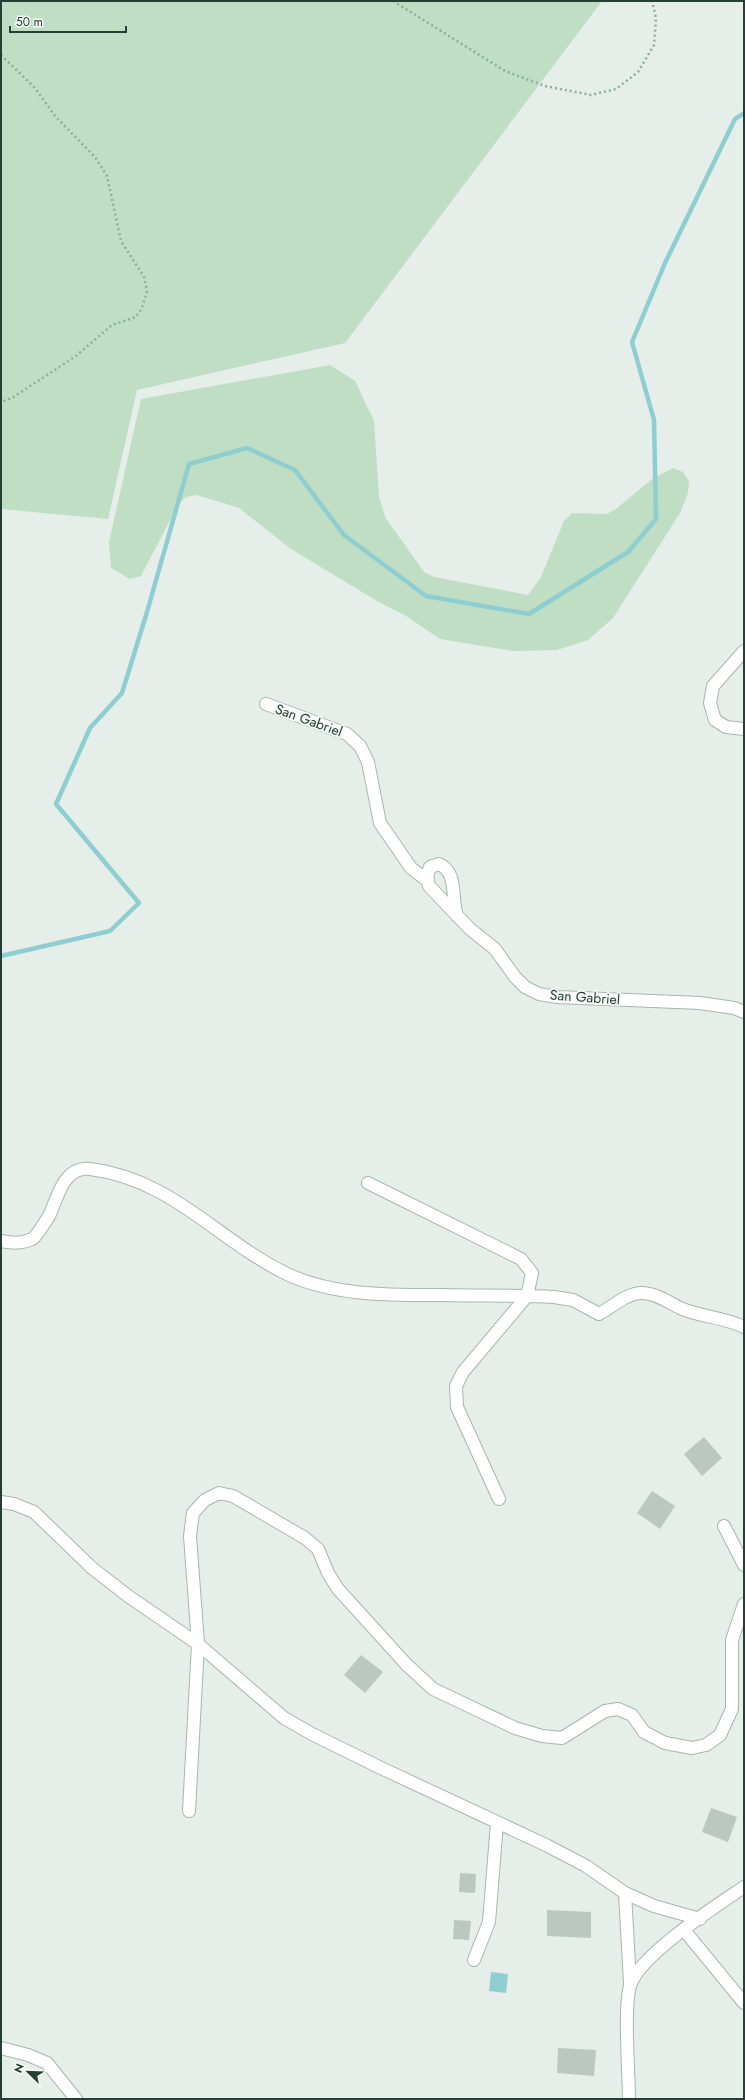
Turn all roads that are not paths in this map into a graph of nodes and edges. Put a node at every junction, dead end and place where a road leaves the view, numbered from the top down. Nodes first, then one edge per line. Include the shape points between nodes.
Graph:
1 (744, 651) edge
2 (266, 704) dead end
3 (744, 728) edge
4 (428, 881) junction
5 (457, 916) junction
6 (744, 1012) edge
7 (368, 1183) dead end
8 (1, 1242) edge
9 (527, 1296) junction
10 (744, 1327) edge
11 (499, 1499) dead end
12 (1, 1502) edge
13 (724, 1526) dead end
14 (744, 1565) edge
15 (744, 1604) edge
16 (198, 1644) junction
17 (189, 1811) dead end
18 (498, 1822) junction
19 (744, 1887) edge
20 (625, 1893) junction
21 (700, 1919) junction
22 (684, 1930) junction
23 (474, 1960) dead end
24 (630, 1984) junction
25 (744, 2003) edge
26 (1, 2048) edge
27 (76, 2099) edge
28 (629, 2099) edge

1 - 3 street via 713,686 710,704 715,720 726,728
2 - 4 street, San Gabriel via 347,734 360,746 368,762 380,823 412,868
4 - 5 street, San Gabriel via 429,886
4 - 5 street via 430,867 439,864 446,867 452,877 453,904
5 - 6 street, San Gabriel via 495,949 515,977 539,994 700,1004 734,1008
7 - 9 street via 521,1259 532,1273
8 - 9 street via 18,1243 34,1239 49,1217 65,1180 74,1172 87,1169 143,1182 173,1198 250,1252 281,1270 318,1285 376,1295
9 - 10 street via 573,1300 599,1314 625,1298 642,1293 660,1297 699,1315
9 - 11 street via 463,1372 456,1386 457,1406
12 - 16 street via 34,1512 92,1568
13 - 14 street
15 - 16 street via 732,1640 732,1709 720,1735 706,1745 692,1748 665,1743 644,1732 632,1715 618,1709 605,1711 562,1738 542,1736 514,1728 433,1688 406,1664 338,1589 318,1549 305,1538 233,1496 219,1493 205,1500 193,1514 190,1536
16 - 17 street
16 - 18 street via 284,1718 381,1768
18 - 20 street via 586,1866
18 - 23 street via 489,1922
19 - 21 street
20 - 21 street via 654,1906
20 - 24 street
21 - 22 street
22 - 24 street via 648,1958
22 - 25 street
24 - 28 street
26 - 27 street via 47,2063

